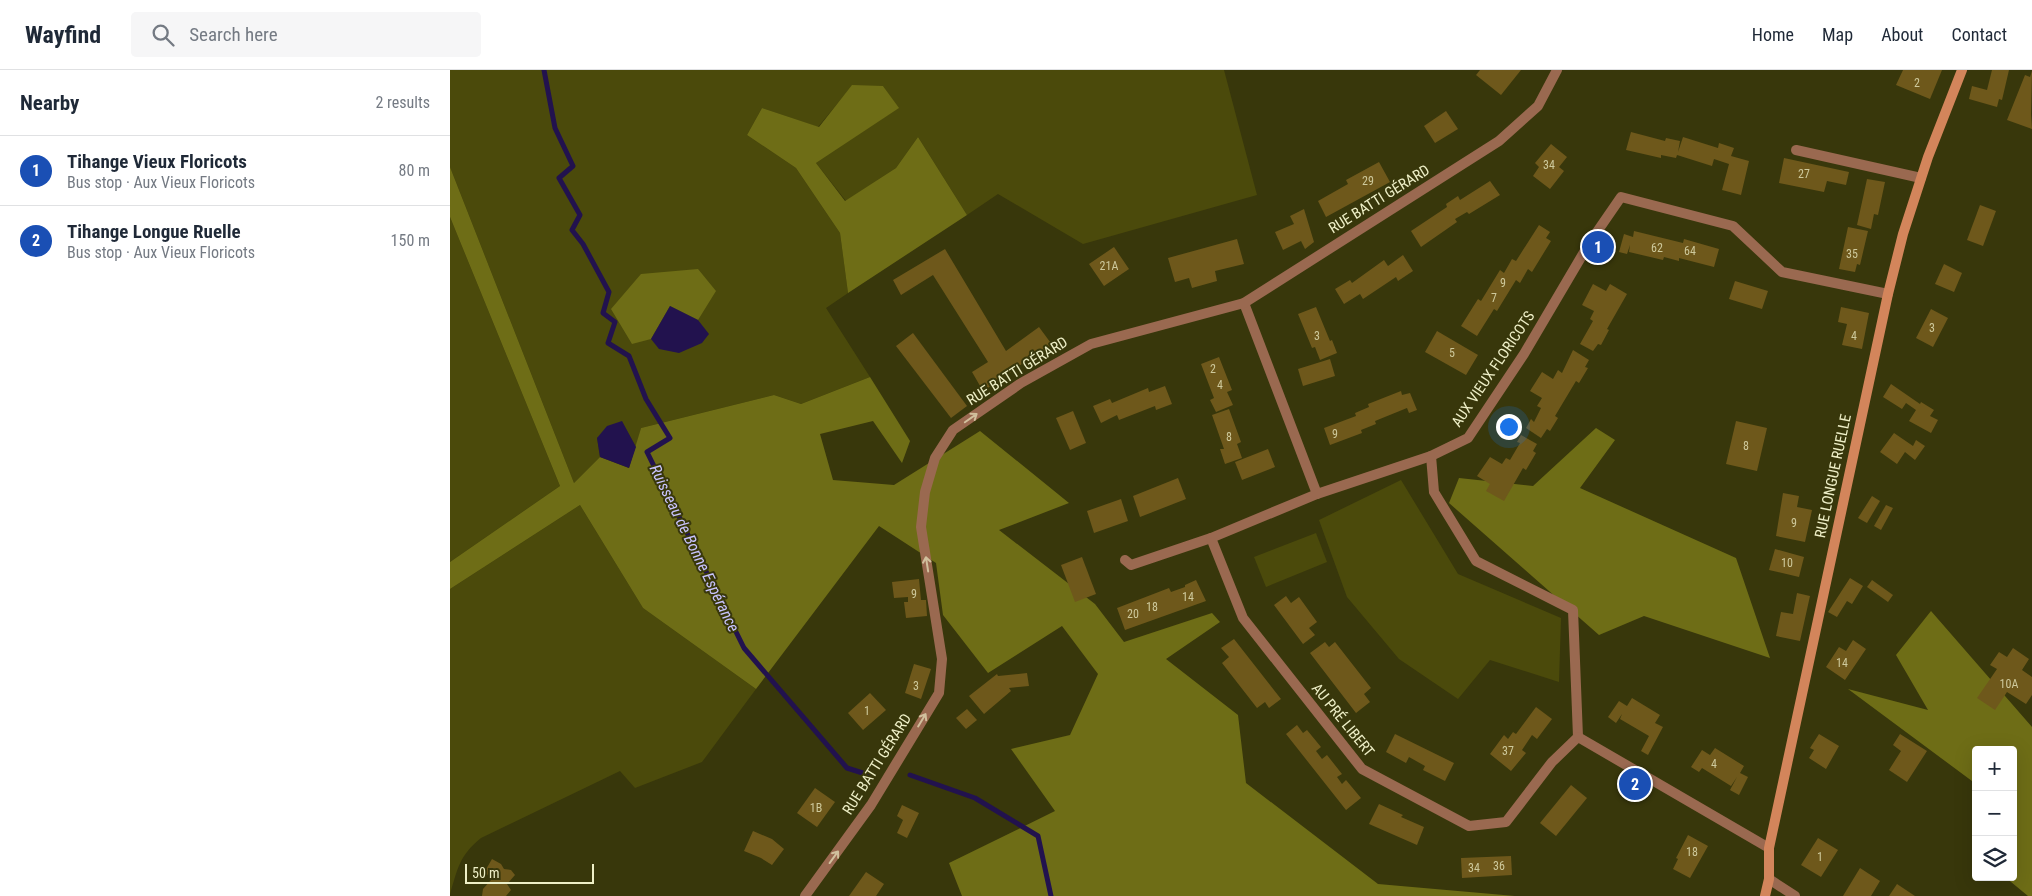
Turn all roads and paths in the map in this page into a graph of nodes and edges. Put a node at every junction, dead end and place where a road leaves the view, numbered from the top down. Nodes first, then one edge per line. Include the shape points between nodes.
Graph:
1 (1557, 70) edge
2 (1962, 70) edge
3 (1796, 150) dead end
4 (1921, 178) junction
5 (1888, 294) junction
6 (1244, 303) junction
7 (1431, 456) junction
8 (1317, 494) junction
9 (1210, 538) junction
10 (1125, 560) dead end
11 (1578, 737) junction
12 (1769, 848) junction
13 (1768, 879) junction
14 (805, 896) edge
15 (1765, 896) edge
16 (1795, 896) edge

1 - 6 street, RUE BATTI GÉRARD via 1538,106 1499,141
2 - 4 street, RUE LONGUE RUELLE
3 - 4 street
4 - 5 street, RUE LONGUE RUELLE
5 - 7 street, AUX VIEUX FLORICOTS via 1782,272 1733,226 1621,197 1468,438
5 - 12 street, RUE LONGUE RUELLE
6 - 8 street
14 -> 6 street, RUE BATTI GÉRARD via 872,805 938,693 942,659 921,527 925,492 935,458 953,430 1021,383 1091,344
7 - 8 street
7 - 11 street via 1434,492 1476,561 1573,610
8 - 9 street
9 - 10 street via 1131,566
9 - 11 street, AU PRÉ LIBERT via 1243,618 1362,769 1469,826 1506,822 1552,762
11 - 12 street
12 - 13 street, RUE LONGUE RUELLE
13 - 15 street, RUE LONGUE RUELLE
13 - 16 street

